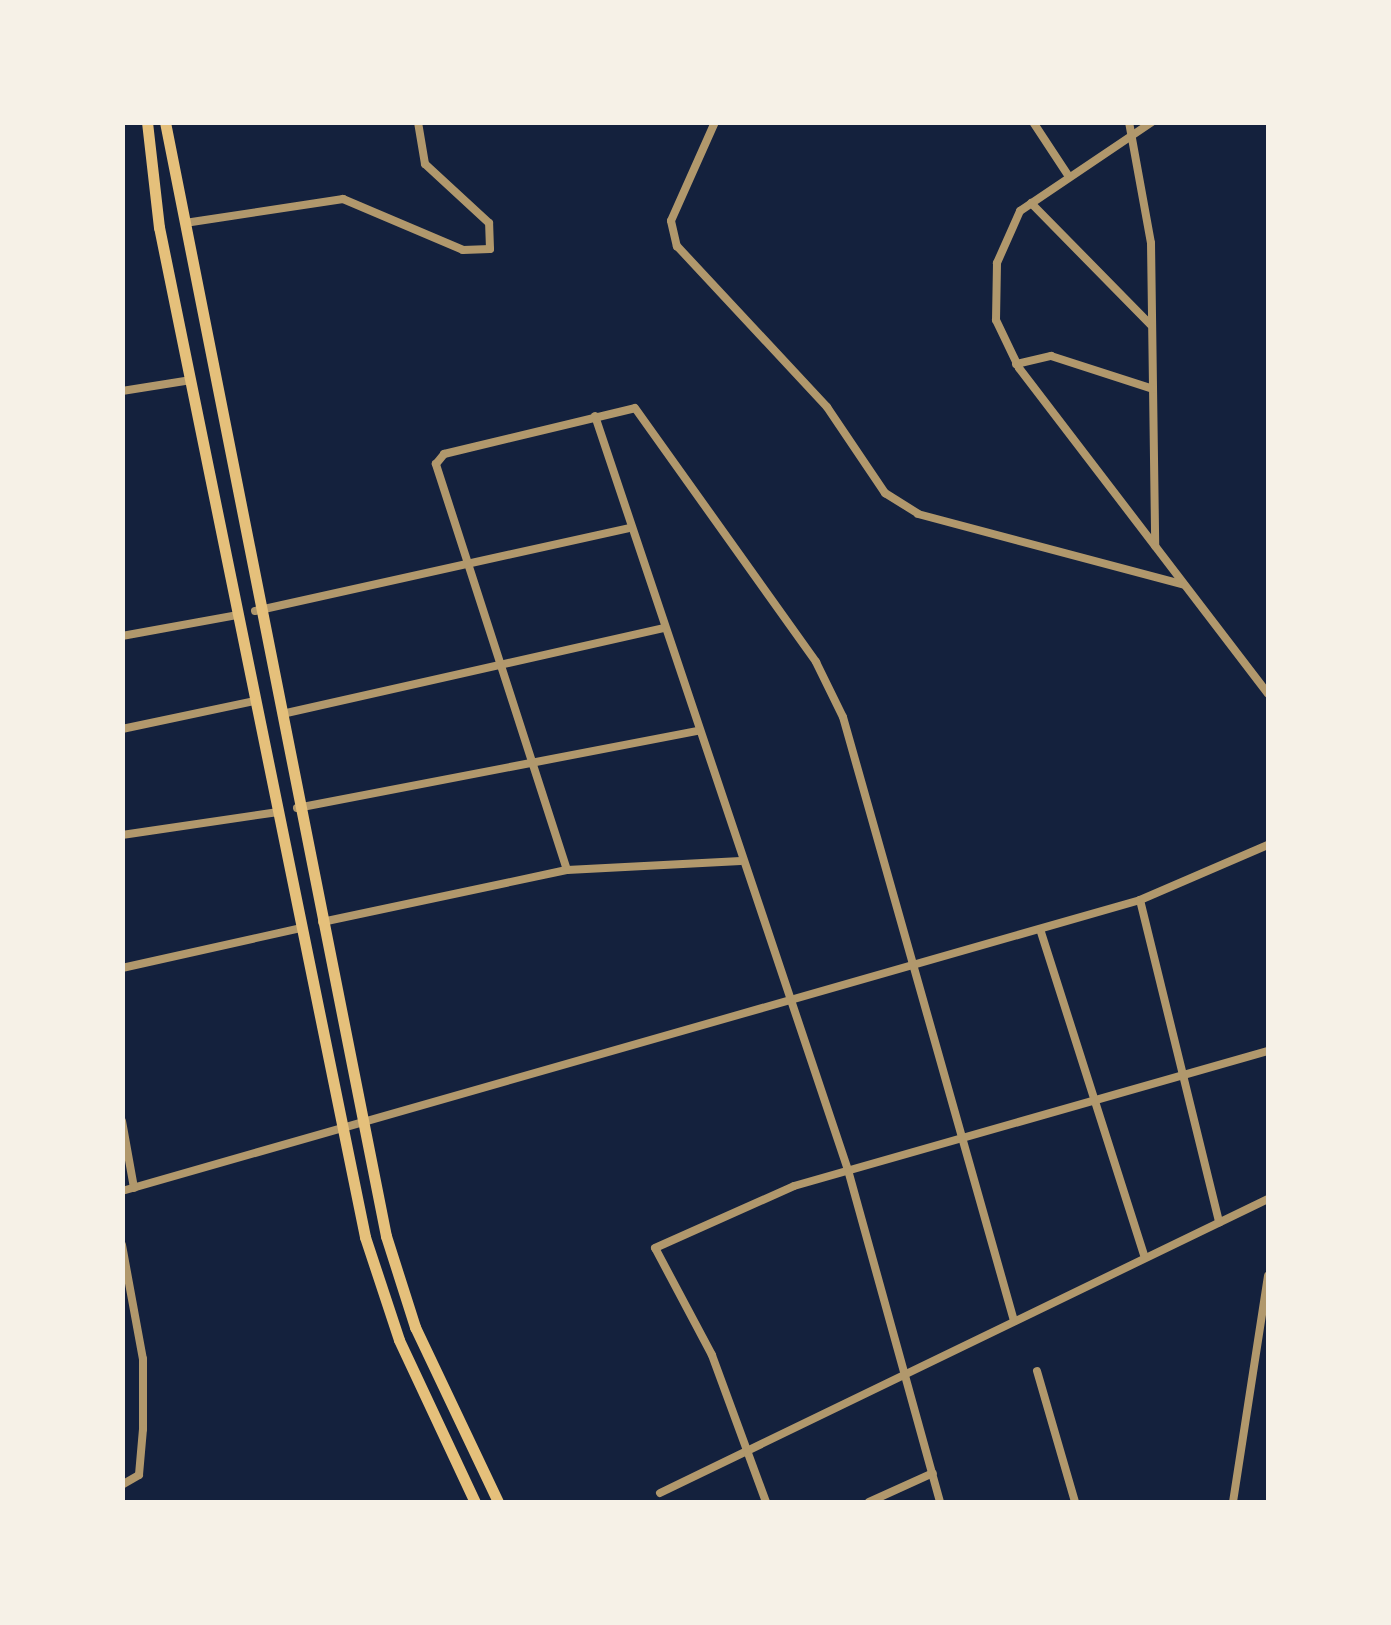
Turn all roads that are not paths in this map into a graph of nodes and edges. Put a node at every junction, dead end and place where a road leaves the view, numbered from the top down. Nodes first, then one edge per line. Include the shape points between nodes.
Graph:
1 (147, 122) edge
2 (165, 122) edge
3 (418, 122) edge
4 (714, 122) edge
5 (1033, 122) edge
6 (1129, 122) edge
7 (1152, 122) edge
8 (1130, 138) junction
9 (1068, 174) junction
10 (1030, 203) junction
11 (180, 224) junction
12 (1152, 325) junction
13 (1016, 364) junction
14 (191, 380) junction
15 (1153, 389) junction
16 (122, 392) edge
17 (595, 416) junction
18 (228, 473) junction
19 (211, 476) junction
20 (628, 528) junction
21 (1156, 547) junction
22 (466, 563) junction
23 (1184, 585) junction
24 (255, 611) junction
25 (238, 616) junction
26 (663, 628) junction
27 (122, 636) edge
28 (503, 666) junction
29 (1268, 694) edge
30 (255, 700) junction
31 (277, 715) junction
32 (122, 728) edge
33 (698, 731) junction
34 (532, 756) junction
35 (297, 808) junction
36 (278, 812) junction
37 (122, 836) edge
38 (1268, 845) edge
39 (741, 861) junction
40 (567, 870) junction
41 (1140, 900) junction
42 (322, 922) junction
43 (301, 928) junction
44 (1040, 929) junction
45 (919, 965) junction
46 (122, 968) edge
47 (792, 1001) junction
48 (1268, 1050) edge
49 (1182, 1074) junction
50 (1088, 1101) junction
51 (361, 1119) junction
52 (122, 1121) edge
53 (341, 1126) junction
54 (960, 1144) junction
55 (848, 1170) junction
56 (134, 1188) junction
57 (122, 1192) edge
58 (1268, 1199) edge
59 (1220, 1222) junction
60 (122, 1245) edge
61 (1145, 1258) junction
62 (1268, 1276) edge
63 (125, 1286) edge
64 (1014, 1321) junction
65 (1268, 1359) edge
66 (1255, 1364) junction
67 (1037, 1371) dead end
68 (908, 1377) junction
69 (748, 1454) junction
70 (933, 1473) junction
71 (122, 1485) edge
72 (660, 1493) dead end
73 (475, 1502) edge
74 (498, 1502) edge
75 (766, 1502) edge
76 (869, 1502) edge
77 (940, 1502) edge
78 (1075, 1502) edge
79 (1233, 1502) edge

1 - 14 highway
2 - 11 highway
3 - 11 street via 425,164 489,223 490,249 462,250 343,199
4 - 23 street via 671,221 677,246 827,407 885,493 918,514
5 - 9 street
6 - 8 street
7 - 8 street
8 - 9 street
8 - 12 street via 1151,243
9 - 10 street
10 - 12 street
10 - 13 street via 1003,237 994,290
11 - 18 highway
12 - 15 street
13 - 15 street via 1051,356
13 - 21 street
14 - 16 street
14 - 19 highway
15 - 21 street
17 - 20 street
17 - 22 street via 438,458
17 - 45 street via 646,414 768,605 816,662 872,795
18 - 19 highway
18 - 24 highway
19 - 25 highway
20 - 22 street
20 - 26 street
21 - 23 street
22 - 24 street
22 - 28 street
23 - 29 street
24 - 31 highway
25 - 27 street
25 - 30 highway
26 - 28 street
26 - 33 street
28 - 31 street
28 - 34 street
30 - 32 street
30 - 36 highway
31 - 35 highway
33 - 34 street
33 - 39 street
34 - 35 street
34 - 40 street
35 - 42 highway
36 - 37 street
36 - 43 highway
38 - 41 street
39 - 40 street
39 - 47 street
40 - 42 street
41 - 44 street
41 - 49 street
42 - 51 highway
43 - 46 street
43 - 53 highway
44 - 45 street
44 - 50 street
45 - 47 street
45 - 54 street
47 - 51 street
47 - 55 street
48 - 49 street
49 - 50 street
49 - 59 street
50 - 54 street
50 - 61 street
51 - 53 street
51 - 74 highway via 415,1327
52 - 56 street
53 - 56 street
53 - 73 highway via 398,1340
54 - 55 street
54 - 64 street
55 - 68 street
55 - 69 street via 717,1213 655,1248 712,1355
56 - 57 street
58 - 59 street
59 - 61 street
60 - 63 street
61 - 64 street
62 - 66 street
63 - 71 street via 143,1359 144,1429 139,1475
64 - 68 street
65 - 66 street
66 - 79 street
67 - 78 street
68 - 69 street
68 - 70 street
69 - 72 street
69 - 75 street
70 - 76 street
70 - 77 street

